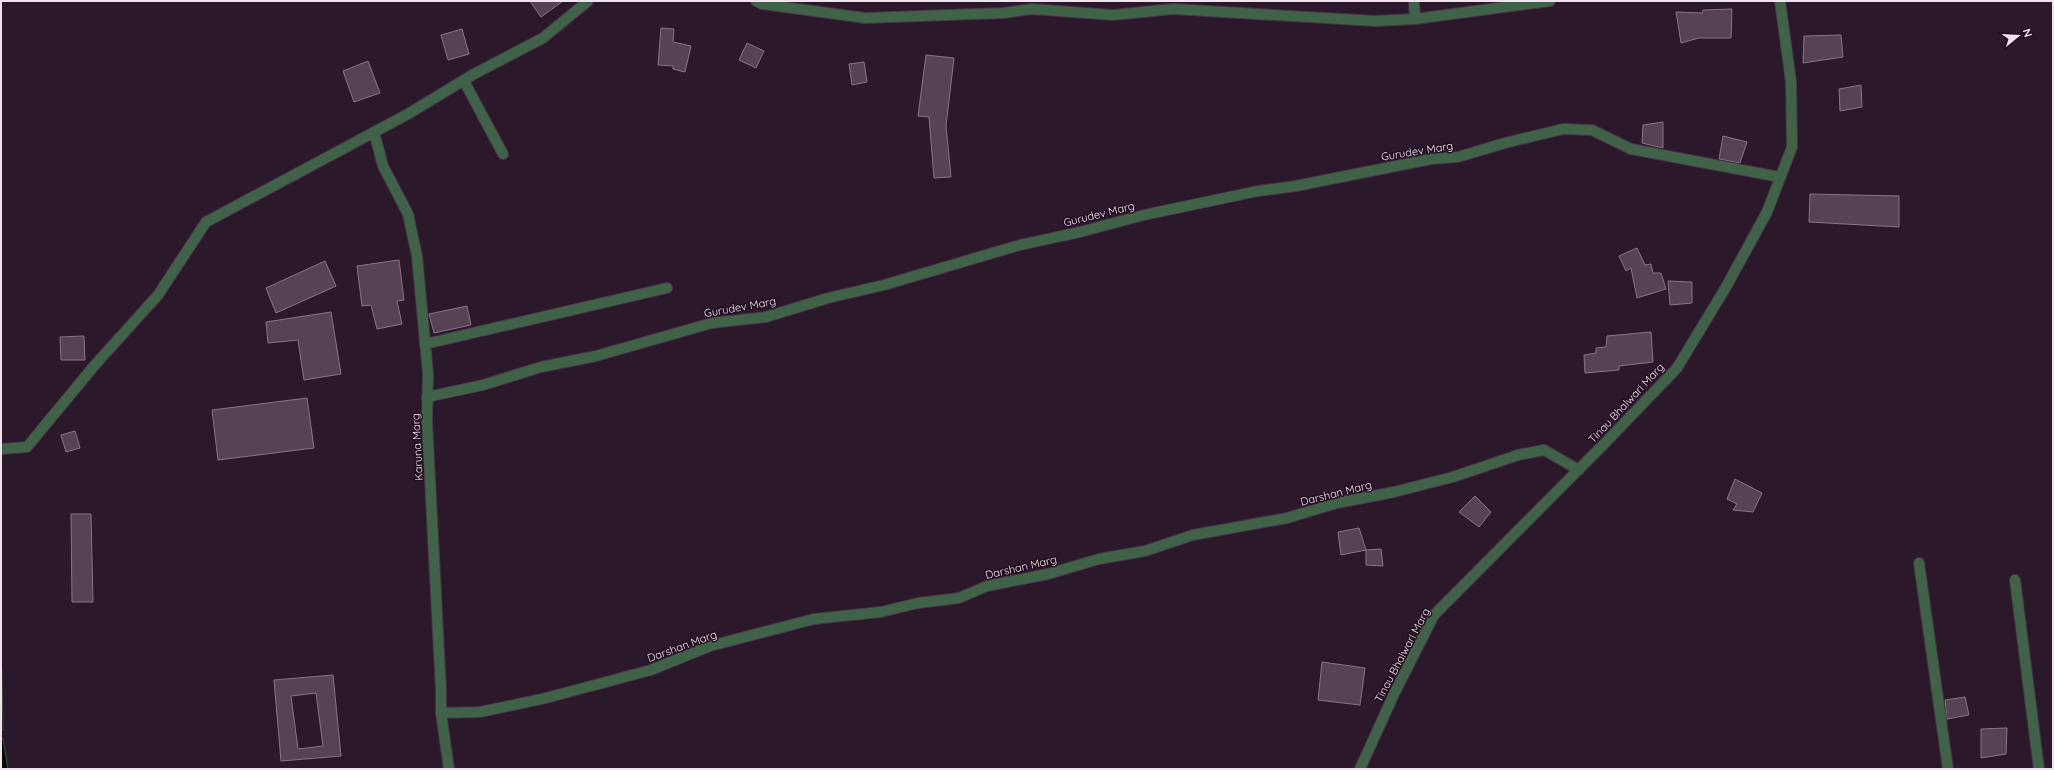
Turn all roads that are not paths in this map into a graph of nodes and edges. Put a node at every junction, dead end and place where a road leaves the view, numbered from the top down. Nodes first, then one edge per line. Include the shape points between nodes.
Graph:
1 (588, 1) edge
2 (756, 1) edge
3 (1414, 1) edge
4 (1550, 1) edge
5 (1780, 1) edge
6 (1510, 3) edge
7 (1415, 19) junction
8 (464, 81) junction
9 (374, 132) junction
10 (504, 154) dead end
11 (1780, 177) junction
12 (666, 288) dead end
13 (425, 344) junction
14 (428, 397) junction
15 (1, 449) edge
16 (1579, 470) junction
17 (1918, 563) dead end
18 (2015, 580) dead end
19 (441, 713) junction
20 (449, 769) edge
21 (1360, 769) edge
22 (1948, 769) edge
23 (2040, 769) edge

1 - 8 street via 543,38
2 - 7 street via 762,4 866,18 1003,14 1032,9 1113,15 1173,9 1375,22
3 - 7 street
4 - 6 street
5 - 11 street, Tinau Bhalwari Marg via 1791,82 1792,140 1792,147
6 - 7 street
8 - 9 street
8 - 10 street
9 - 13 street, Karuna Marg via 383,166 408,214 417,256
9 - 15 street via 206,222 158,296 94,366 26,447
11 - 14 street, Gurudev Marg via 1631,149 1592,130 1563,129 1458,157 1431,159 1144,215 1020,245 766,317 712,323 596,356 541,367 483,385
11 - 16 street, Tinau Bhalwari Marg via 1759,226 1677,368
12 - 13 street
13 - 14 street, Karuna Marg
14 - 19 street, Karuna Marg via 427,422
16 - 19 street, Darshan Marg via 1544,450 1525,454 1453,477 1394,492 1337,503 1287,518 1192,535 1145,551 1099,558 1048,574 987,586 959,598 918,603 881,612 814,619 710,646 651,670 546,698 480,712
16 - 21 street, Tinau Bhalwari Marg via 1434,615
17 - 22 street
18 - 23 street
19 - 20 street, Karuna Marg

